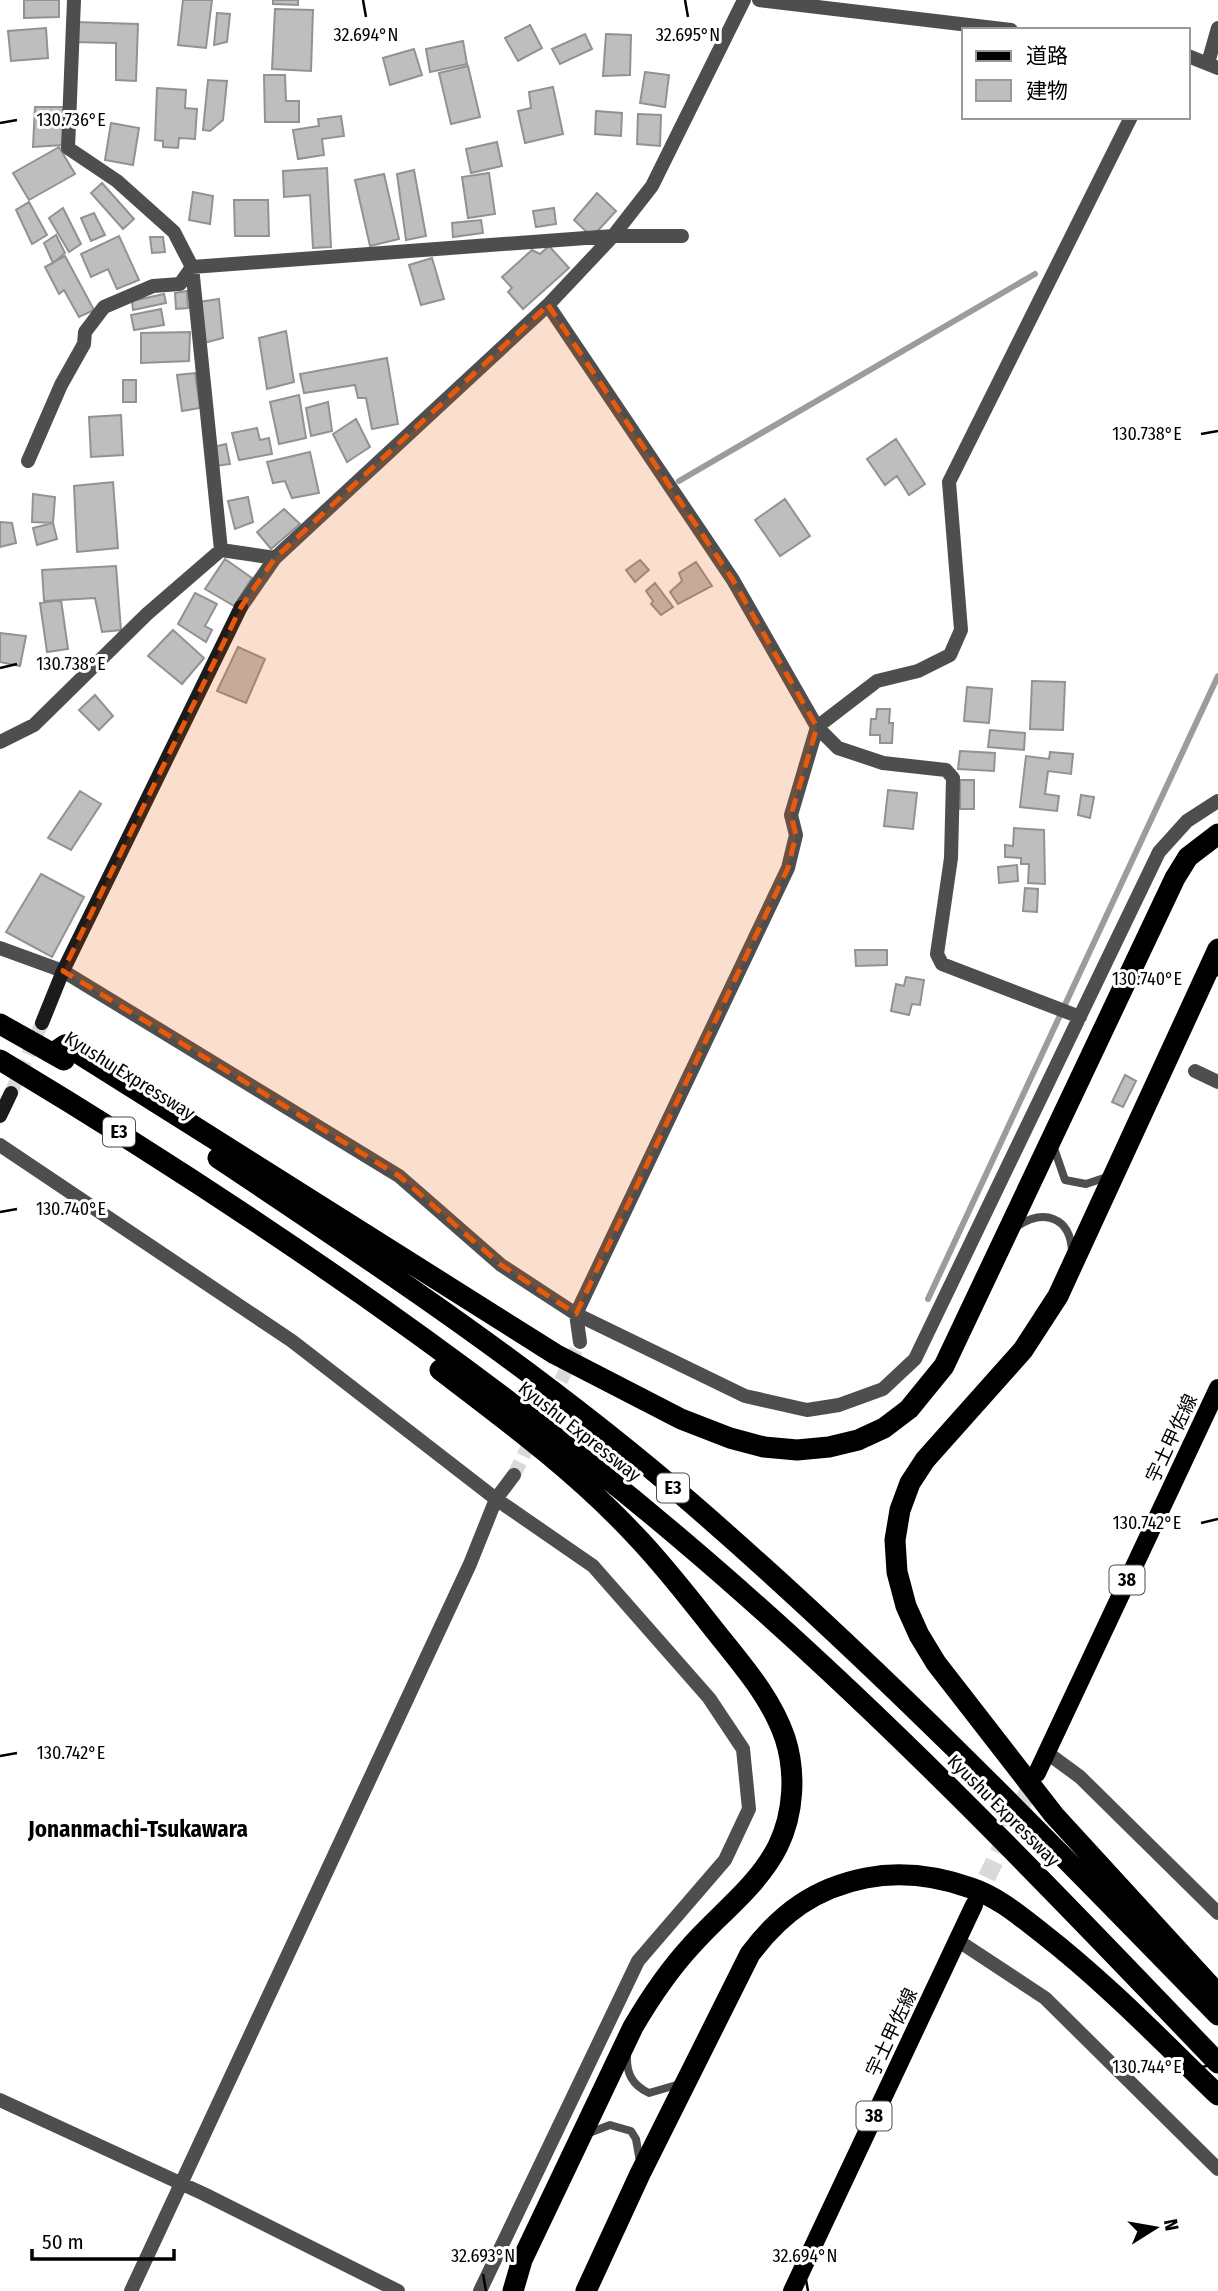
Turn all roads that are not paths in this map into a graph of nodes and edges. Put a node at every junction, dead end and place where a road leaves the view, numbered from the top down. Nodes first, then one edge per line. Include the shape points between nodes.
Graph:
1 (74, 0) edge
2 (744, 0) edge
3 (759, 0) edge
4 (994, 28) edge
5 (1218, 28) edge
6 (1190, 57) edge
7 (1213, 65) edge
8 (1130, 119) edge
9 (613, 236) junction
10 (682, 236) dead end
11 (192, 267) junction
12 (548, 305) junction
13 (28, 461) dead end
14 (221, 550) junction
15 (275, 558) junction
16 (817, 727) junction
17 (0, 742) edge
18 (1218, 801) edge
19 (1218, 834) edge
20 (0, 948) edge
21 (1218, 948) edge
22 (63, 971) junction
23 (1080, 1017) junction
24 (42, 1023) tunnel mouth
25 (0, 1024) edge
26 (53, 1053) junction
27 (0, 1060) edge
28 (1195, 1071) dead end
29 (1218, 1082) edge
30 (11, 1093) tunnel mouth
31 (0, 1116) edge
32 (1052, 1138) junction
33 (0, 1145) edge
34 (1113, 1174) junction
35 (235, 1208) junction
36 (1008, 1232) junction
37 (1073, 1263) junction
38 (576, 1314) junction
39 (580, 1342) tunnel mouth
40 (1218, 1388) edge
41 (514, 1475) tunnel mouth
42 (496, 1499) junction
43 (1046, 1752) junction
44 (1037, 1773) tunnel mouth
45 (974, 1905) tunnel mouth
46 (1218, 1913) edge
47 (957, 1940) junction
48 (1218, 1994) edge
49 (1218, 2015) edge
50 (627, 2040) junction
51 (1218, 2063) edge
52 (685, 2081) junction
53 (1218, 2095) edge
54 (0, 2100) edge
55 (580, 2139) junction
56 (1218, 2169) edge
57 (640, 2174) junction
58 (181, 2183) junction
59 (131, 2291) edge
60 (398, 2291) edge
61 (481, 2291) edge
62 (513, 2291) edge
63 (586, 2291) edge
64 (792, 2291) edge

1 - 11 street via 68,148 117,181 174,232
2 - 9 street via 652,186
3 - 4 street
5 - 7 street
6 - 7 street
8 - 16 street via 949,482 961,630 950,655 918,671 877,681
9 - 10 street
9 - 11 street
9 - 12 street
11 - 13 street via 180,284 153,286 104,307 85,332 85,344 61,385
11 - 14 street
12 - 15 street
12 - 16 street via 733,580
14 - 15 street
14 - 17 street via 34,726
15 - 22 street via 242,607
16 - 23 street via 838,748 883,763 946,770 953,778 951,858 937,954 942,964
16 - 38 street via 791,815 796,835 788,868
18 - 23 street via 1187,821 1159,852
19 - 32 highway via 1188,857 1175,878
20 - 22 street
21 - 34 highway
22 - 24 street
22 - 38 street via 399,1176 501,1265
23 - 38 street via 915,1359 883,1389 839,1405 807,1410 745,1396
25 - 26 highway, Kyushu Expressway / E3
26 - 36 highway via 65,1045 555,1354 681,1419 764,1447 829,1447 884,1428 909,1409 944,1366
26 - 49 highway, Kyushu Expressway / E3 via 408,1285 541,1381 689,1502 963,1754
27 - 35 highway, Kyushu Expressway / E3
28 - 29 street
30 - 31 street
32 - 34 lane via 1065,1180 1086,1184
32 - 36 highway
33 - 42 street via 292,1342
34 - 37 highway
35 - 50 highway via 366,1315 515,1427 595,1496 667,1570 756,1682 785,1737 792,1767 788,1822 778,1846 748,1887 669,1972
35 - 51 highway, Kyushu Expressway / E3 via 525,1415 682,1540 949,1787
36 - 37 lane via 1035,1218 1053,1217 1061,1221 1071,1240
37 - 48 highway via 1023,1350 910,1483 895,1540 897,1572 910,1616 936,1662 1054,1815
38 - 39 street
40 - 43 main road, 宇土甲佐線 / 38
41 - 42 street
42 - 58 street via 464,1577
42 - 61 street via 593,1566 709,1698 743,1749 749,1809 725,1860 638,1961
43 - 44 main road, 宇土甲佐線 / 38
43 - 46 street via 1080,1777
45 - 47 main road, 宇土甲佐線 / 38
47 - 56 street via 1045,1998
47 - 64 main road, 宇土甲佐線 / 38
50 - 52 lane via 627,2066 638,2088 649,2093
50 - 55 highway
52 - 53 highway via 750,1954 794,1906 820,1891 883,1875 915,1875 973,1888 1004,1904 1082,1964
52 - 57 highway
54 - 58 street
55 - 57 lane via 610,2125 631,2130 640,2151
55 - 62 highway via 522,2260
57 - 63 highway
58 - 59 street
58 - 60 street

